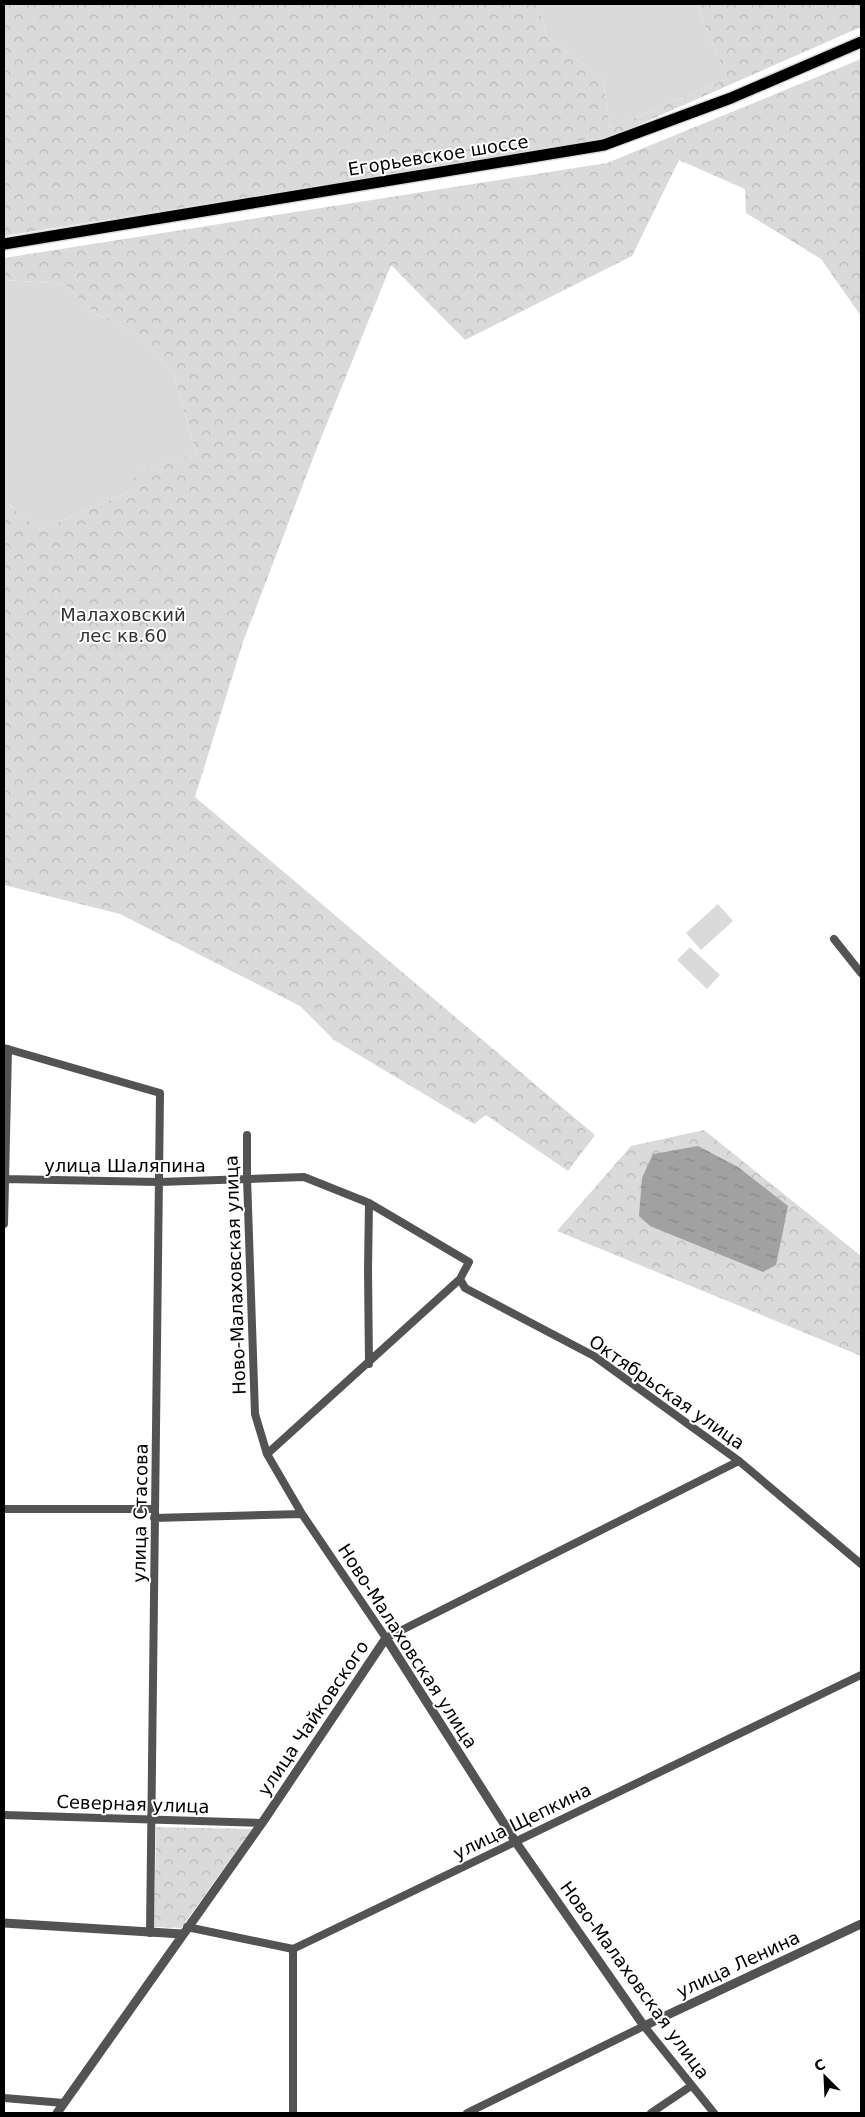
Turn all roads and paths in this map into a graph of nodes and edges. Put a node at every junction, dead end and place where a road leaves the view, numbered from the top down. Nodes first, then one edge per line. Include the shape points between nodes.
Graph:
1 (861, 42) edge
2 (4, 244) edge
3 (834, 939) dead end
4 (861, 973) edge
5 (6, 1048) edge
6 (247, 1135) dead end
7 (246, 1178) junction
8 (4, 1179) edge
9 (159, 1182) junction
10 (369, 1203) junction
11 (4, 1224) edge
12 (460, 1279) junction
13 (369, 1364) junction
14 (267, 1454) junction
15 (739, 1460) junction
16 (4, 1508) edge
17 (154, 1513) junction
18 (302, 1514) junction
19 (861, 1564) edge
20 (386, 1638) junction
21 (861, 1675) edge
22 (4, 1815) edge
23 (151, 1820) junction
24 (262, 1823) junction
25 (515, 1841) junction
26 (4, 1923) edge
27 (861, 1924) edge
28 (185, 1931) junction
29 (150, 1933) junction
30 (293, 1949) junction
31 (644, 2026) junction
32 (691, 2086) junction
33 (4, 2098) edge
34 (64, 2103) junction
35 (56, 2113) edge
36 (293, 2113) edge
37 (467, 2113) edge
38 (651, 2113) edge
39 (714, 2113) edge

1 - 2 main road, Егорьевское шоссе via 731,98 604,145
3 - 4 street
5 - 8 street
5 - 9 street, улица Стасова via 160,1093
6 - 7 street, Ново-Малаховская улица
7 - 9 street, улица Шаляпина
7 - 10 street via 304,1177
7 - 14 street, Ново-Малаховская улица via 255,1414
8 - 9 street, улица Шаляпина
8 - 11 street
9 - 17 street, улица Стасова
10 - 12 street via 469,1262
10 - 13 street
12 - 13 street
12 - 15 street, Октябрьская улица via 465,1288 594,1356
13 - 14 street
14 - 18 street, Ново-Малаховская улица
15 - 19 street, Октябрьская улица
15 - 20 street, улица Чайковского
16 - 17 street
17 - 18 street
17 - 23 street, улица Стасова
18 - 20 street, Ново-Малаховская улица
20 - 24 street, улица Чайковского
20 - 25 street, Ново-Малаховская улица
21 - 25 street, улица Щепкина
22 - 23 street, Северная улица
23 - 24 street, Северная улица
23 - 29 street, улица Стасова
24 - 28 street, улица Чайковского
25 - 30 street, улица Щепкина
25 - 31 street, Ново-Малаховская улица
26 - 29 street
27 - 31 street, улица Ленина
28 - 29 street
28 - 30 street
28 - 34 street, улица Чайковского
30 - 36 street
31 - 32 street, Ново-Малаховская улица
31 - 37 street, улица Ленина
32 - 38 street
32 - 39 street, Ново-Малаховская улица
33 - 34 street
34 - 35 street, улица Чайковского

